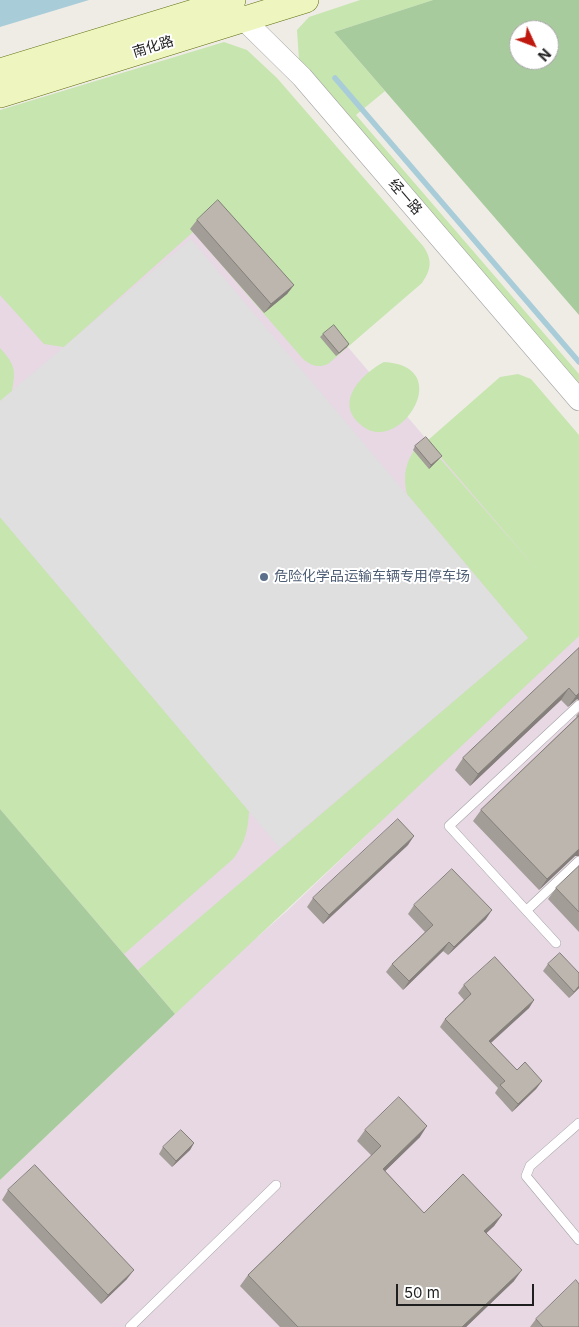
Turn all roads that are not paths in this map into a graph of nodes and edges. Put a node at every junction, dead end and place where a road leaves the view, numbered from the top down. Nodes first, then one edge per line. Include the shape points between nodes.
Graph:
1 (306, 0) edge
2 (232, 5) edge
3 (0, 72) edge
4 (0, 95) edge
5 (579, 400) edge
6 (579, 705) edge
7 (579, 861) edge
8 (527, 910) junction
9 (556, 942) dead end
10 (579, 1123) edge
11 (276, 1185) dead end
12 (579, 1240) edge
13 (130, 1327) edge

1 - 2 main road, 南化路
2 - 3 main road, 南化路
2 - 4 main road, 南化路
2 - 5 street, 经一路 via 302,77
6 - 8 lane via 449,826
7 - 8 lane
8 - 9 lane
10 - 12 lane via 530,1166 526,1176
11 - 13 lane

